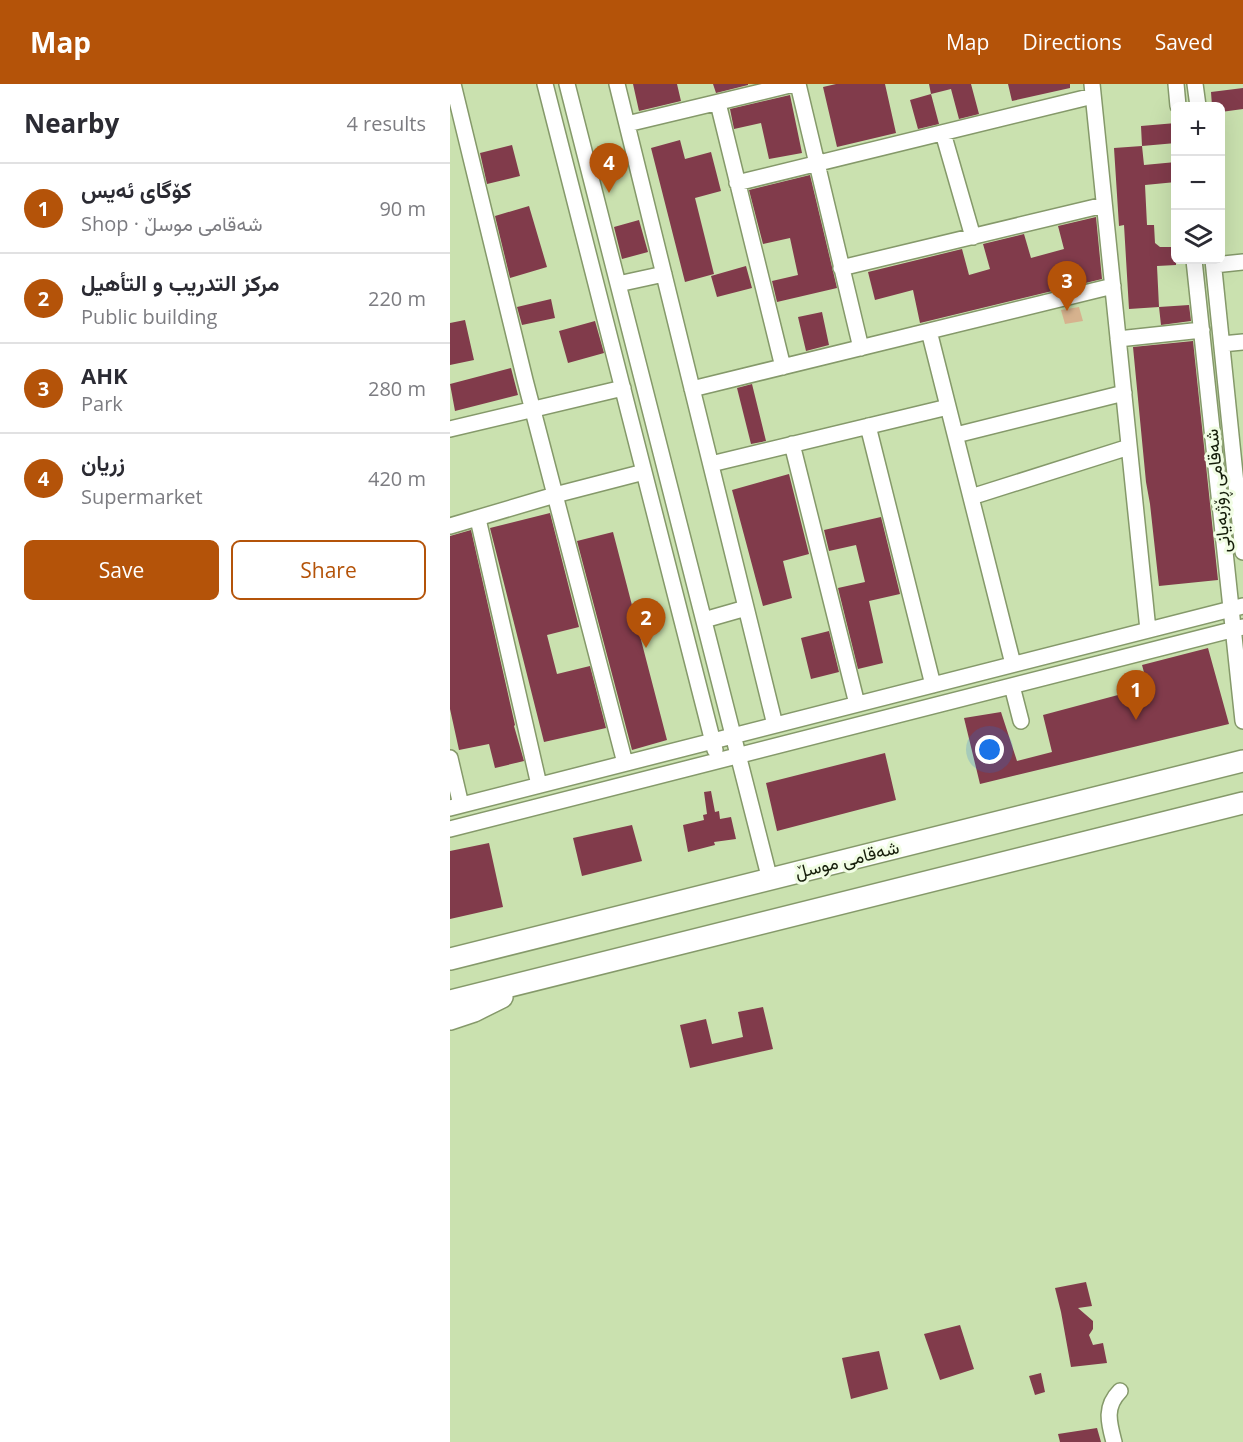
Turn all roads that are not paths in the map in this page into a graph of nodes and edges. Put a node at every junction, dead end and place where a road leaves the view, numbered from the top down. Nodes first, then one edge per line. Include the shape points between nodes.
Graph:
1 (452, 84) edge
2 (546, 84) edge
3 (567, 84) edge
4 (617, 84) edge
5 (796, 84) edge
6 (1176, 84) edge
7 (1195, 84) edge
8 (1092, 90) edge
9 (718, 102) junction
10 (1178, 102) edge
11 (1197, 102) edge
12 (627, 124) junction
13 (943, 133) junction
14 (817, 164) junction
15 (737, 183) junction
16 (1104, 205) junction
17 (973, 237) junction
18 (1225, 262) edge
19 (1243, 262) edge
20 (1194, 264) edge
21 (1214, 264) edge
22 (841, 268) junction
23 (664, 274) junction
24 (618, 284) junction
25 (1113, 286) junction
26 (624, 306) junction
27 (603, 312) junction
28 (1202, 330) junction
29 (929, 331) junction
30 (1118, 339) junction
31 (1243, 342) edge
32 (1222, 344) junction
33 (861, 348) junction
34 (783, 367) junction
35 (623, 388) junction
36 (692, 389) junction
37 (1124, 393) junction
38 (948, 407) junction
39 (532, 410) junction
40 (1237, 422) edge
41 (868, 426) junction
42 (450, 429) edge
43 (956, 435) junction
44 (792, 444) junction
45 (1129, 447) junction
46 (711, 464) junction
47 (644, 472) junction
48 (555, 495) junction
49 (971, 497) junction
50 (1241, 515) edge
51 (478, 519) junction
52 (450, 526) edge
53 (1243, 552) edge
54 (746, 608) junction
55 (1237, 608) edge
56 (704, 620) junction
57 (1238, 628) edge
58 (1148, 630) junction
59 (1013, 664) junction
60 (968, 676) junction
61 (933, 685) junction
62 (1012, 686) junction
63 (974, 695) junction
64 (857, 704) junction
65 (1021, 721) dead end
66 (1243, 722) edge
67 (775, 725) junction
68 (733, 736) junction
69 (713, 741) junction
70 (739, 755) junction
71 (450, 758) edge
72 (718, 761) junction
73 (1243, 761) edge
74 (625, 763) junction
75 (539, 785) junction
76 (1243, 803) edge
77 (455, 806) edge
78 (450, 829) edge
79 (770, 880) junction
80 (450, 959) edge
81 (525, 982) junction
82 (450, 1001) edge
83 (474, 1011) junction
84 (450, 1019) edge
85 (450, 1024) edge
86 (1120, 1391) dead end
87 (1114, 1442) edge

1 - 39 street
2 - 27 street
3 - 24 street
4 - 12 street
5 - 9 street
5 - 14 street
6 - 10 street
7 - 11 street
8 - 13 street
8 - 16 street
9 - 12 street
9 - 15 street
12 - 23 street
13 - 14 street
13 - 17 street
14 - 15 street
14 - 22 street
15 - 34 street
16 - 17 street
16 - 25 street
17 - 22 street
18 - 19 street
20 - 28 street, شەقامی ڕۆژبەیانی
21 - 32 street, شەقامی ڕۆژبەیانی
22 - 33 street
23 - 24 street
23 - 36 street
24 - 26 street
25 - 29 street
25 - 30 street
26 - 27 street
26 - 56 street
27 - 35 street
28 - 30 street
28 - 55 street, شەقامی ڕۆژبەیانی
29 - 33 street
29 - 38 street
30 - 37 street
31 - 32 street
32 - 40 street, شەقامی ڕۆژبەیانی
33 - 34 street
34 - 36 street
35 - 39 street
35 - 47 street
36 - 46 street
37 - 43 street
37 - 45 street
38 - 41 street
38 - 43 street
39 - 42 street
39 - 48 street
40 - 50 street, شەقامی ڕۆژبەیانی
41 - 44 street
41 - 61 street
43 - 49 street
44 - 46 street
44 - 64 street
45 - 49 street
45 - 58 street
46 - 54 street
47 - 48 street
47 - 69 street
48 - 51 street
48 - 74 street
49 - 59 street
50 - 53 street, شەقامی ڕۆژبەیانی
51 - 52 street
51 - 75 street
54 - 56 street
54 - 67 street
55 - 57 street, شەقامی ڕۆژبەیانی
55 - 58 street
56 - 68 street
57 - 62 street
57 - 66 street, شەقامی ڕۆژبەیانی
58 - 59 street
59 - 60 street
60 - 61 street
60 - 63 street
61 - 64 street
62 - 63 street
62 - 65 street
63 - 70 street
64 - 67 street
67 - 68 street
68 - 69 street
68 - 70 street
69 - 72 street
69 - 74 street
70 - 72 street
70 - 79 street
71 - 77 street
72 - 78 street
73 - 79 highway, شەقامی موسڵ
74 - 75 street
75 - 77 street
76 - 81 highway
79 - 80 highway, شەقامی موسڵ
81 - 82 highway
81 - 83 highway
83 - 84 highway
83 - 85 highway
86 - 87 street via 1108,1413

